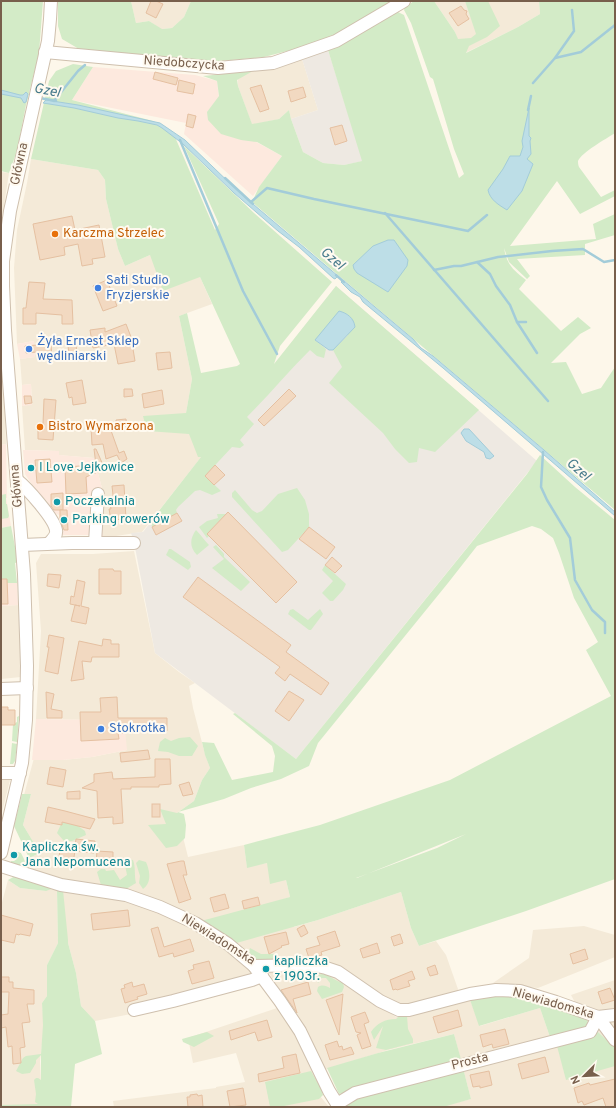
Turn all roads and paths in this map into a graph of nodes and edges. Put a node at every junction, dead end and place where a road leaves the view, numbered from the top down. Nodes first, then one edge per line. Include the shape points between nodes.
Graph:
1 (51, 1) edge
2 (404, 1) edge
3 (45, 52) junction
4 (2, 272) edge
5 (4, 358) edge
6 (5, 389) edge
7 (17, 480) junction
8 (98, 494) dead end
9 (95, 543) junction
10 (134, 543) dead end
11 (49, 544) junction
12 (22, 545) junction
13 (27, 688) junction
14 (1, 689) edge
15 (1, 773) edge
16 (20, 773) junction
17 (1, 853) edge
18 (1, 866) edge
19 (254, 966) junction
20 (262, 976) junction
21 (134, 1010) dead end
22 (615, 1015) edge
23 (598, 1017) junction
24 (615, 1040) edge
25 (338, 1106) edge

1 - 3 street, Główna
2 - 3 street, Niedobczycka via 336,41 273,63 218,68
3 - 4 street, Główna via 7,224
4 - 5 street, Główna
5 - 6 street, Główna
6 - 7 street, Główna
7 - 11 street via 54,524 56,534
7 - 12 street, Główna
8 - 9 street
9 - 10 street
9 - 11 street
11 - 12 street
12 - 13 street, Główna
13 - 14 street
13 - 16 street, Główna via 26,726
15 - 16 street
16 - 17 street, Główna
18 - 19 street, Niewiadomska via 61,885 126,895 160,907 195,923 228,944
19 - 20 street
19 - 23 street, Niewiadomska via 312,965 326,968 338,972 380,1001 399,1010 409,1010 496,990 520,992
20 - 21 street
20 - 25 street via 300,1031
22 - 23 street, Niewiadomska
23 - 24 street
23 - 25 street, Prosta via 590,1032 355,1093

